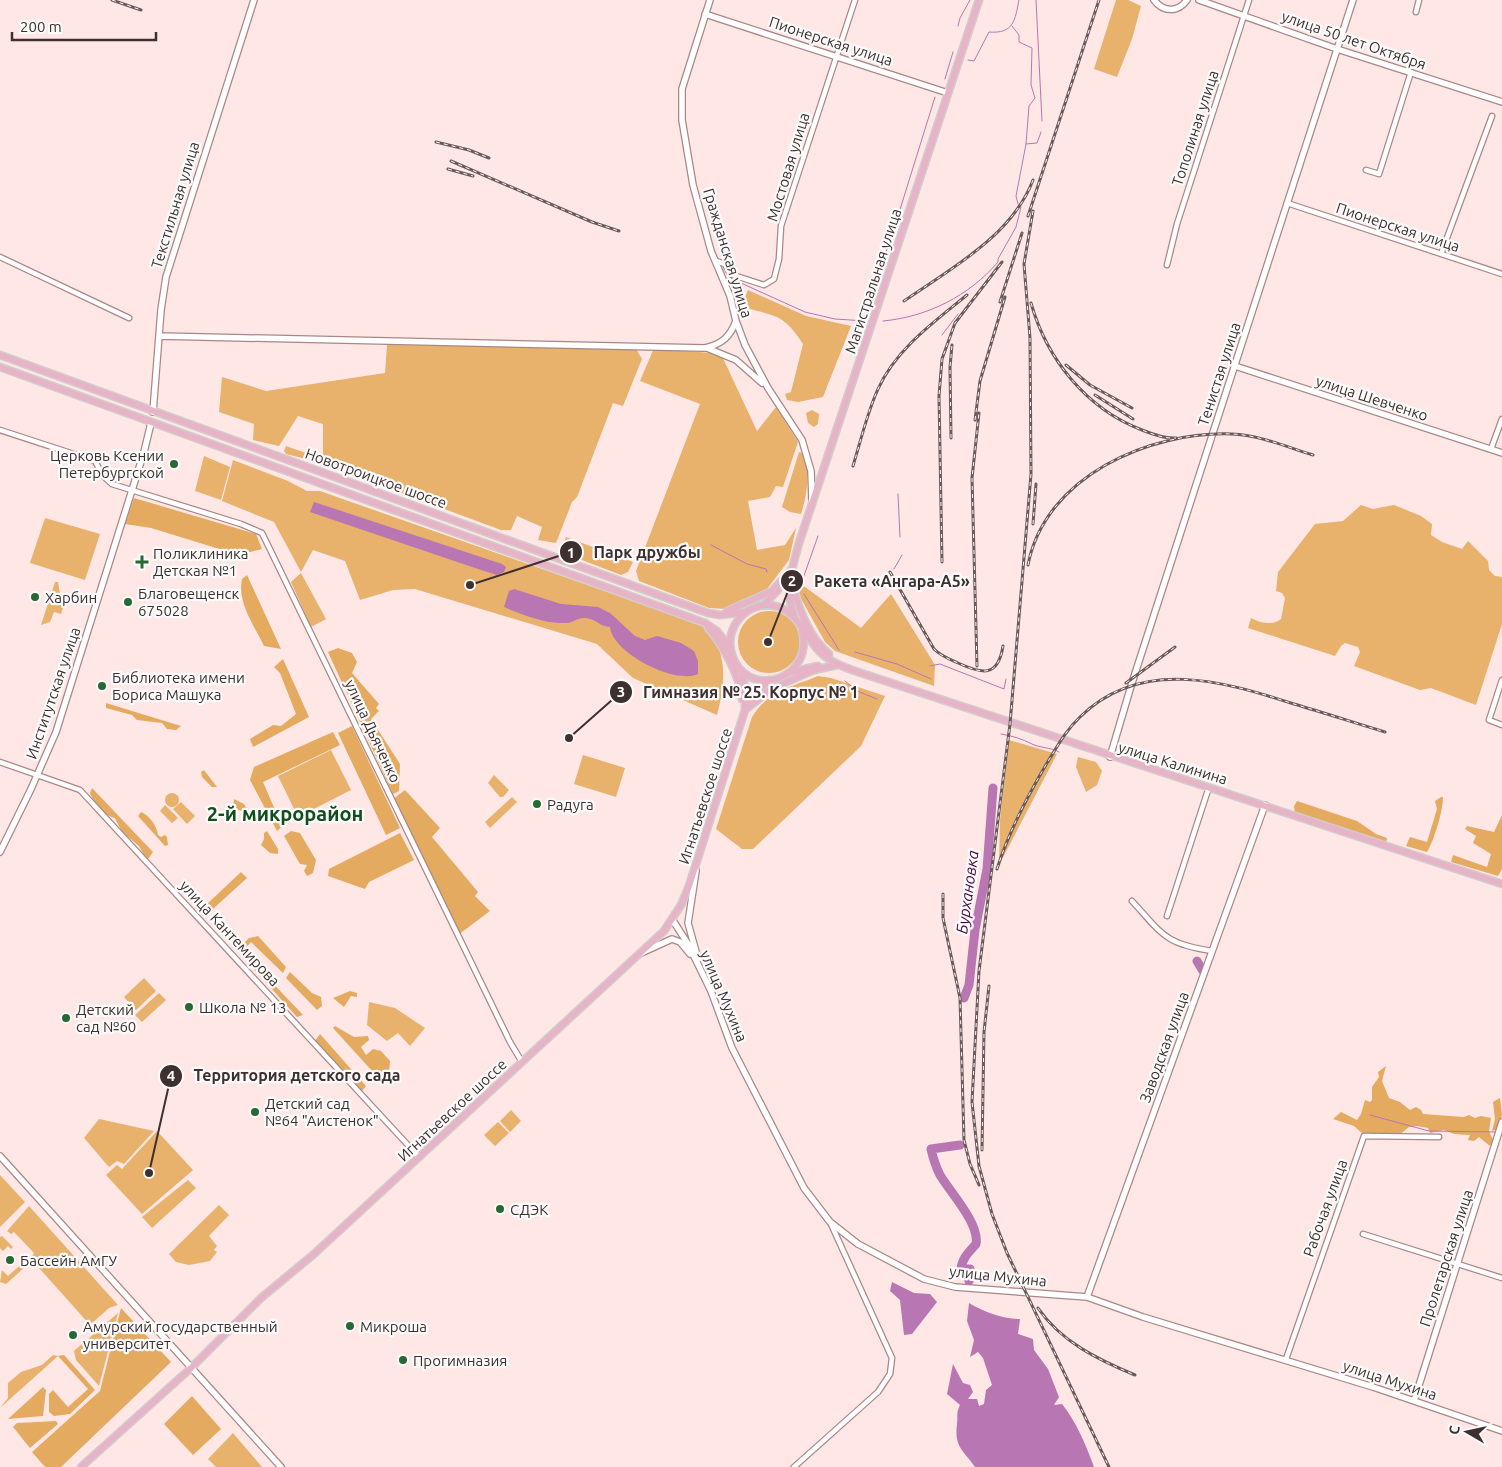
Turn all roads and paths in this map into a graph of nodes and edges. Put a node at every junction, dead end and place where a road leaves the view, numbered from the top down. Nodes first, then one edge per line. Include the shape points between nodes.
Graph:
1 (254, 0) edge
2 (710, 0) edge
3 (854, 0) edge
4 (979, 0) edge
5 (1154, 0) edge
6 (1187, 0) edge
7 (1199, 0) edge
8 (1249, 0) edge
9 (1353, 0) edge
10 (1419, 0) edge
11 (1416, 12) dead end
12 (705, 14) junction
13 (1244, 16) junction
14 (1337, 49) junction
15 (836, 56) junction
16 (1410, 72) junction
17 (948, 93) junction
18 (1502, 102) edge
19 (1492, 116) dead end
20 (1366, 170) dead end
21 (1287, 204) junction
22 (1441, 254) junction
23 (0, 257) edge
24 (716, 261) junction
25 (1167, 265) dead end
26 (1502, 274) edge
27 (129, 318) dead end
28 (736, 321) junction
29 (159, 336) junction
30 (705, 348) junction
31 (0, 355) edge
32 (1235, 366) junction
33 (0, 367) edge
34 (768, 388) junction
35 (152, 412) junction
36 (1502, 419) edge
37 (151, 423) junction
38 (0, 430) edge
39 (1491, 449) junction
40 (1502, 453) edge
41 (131, 490) junction
42 (812, 500) junction
43 (791, 570) junction
44 (764, 605) junction
45 (746, 612) junction
46 (708, 613) junction
47 (794, 617) junction
48 (705, 623) junction
49 (802, 630) junction
50 (730, 648) junction
51 (837, 665) junction
52 (742, 671) junction
53 (790, 672) junction
54 (770, 680) junction
55 (1502, 680) edge
56 (745, 710) junction
57 (1502, 725) edge
58 (1110, 757) junction
59 (0, 762) edge
60 (38, 774) junction
61 (1208, 787) junction
62 (1265, 805) junction
63 (0, 852) edge
64 (698, 859) junction
65 (1502, 884) edge
66 (1132, 901) dead end
67 (1167, 916) dead end
68 (672, 919) junction
69 (1212, 951) junction
70 (641, 954) junction
71 (699, 966) junction
72 (522, 1062) junction
73 (1502, 1122) edge
74 (1499, 1136) edge
75 (1439, 1137) dead end
76 (0, 1156) edge
77 (419, 1157) junction
78 (830, 1222) junction
79 (1363, 1234) dead end
80 (1457, 1264) junction
81 (1502, 1278) edge
82 (1087, 1297) junction
83 (1286, 1360) junction
84 (191, 1368) junction
85 (1414, 1401) junction
86 (1502, 1430) edge
87 (81, 1467) edge
88 (281, 1467) edge
89 (794, 1467) edge

1 - 29 main road, Текстильная улица via 166,277
2 - 12 main road, Гражданская улица
3 - 15 street, Мостовая улица
4 - 17 main road, Магистральная улица
5 - 6 main road via 1165,9 1172,10
7 - 13 main road, улица 50 лет Октября
8 - 13 street, Тополиная улица
9 - 14 main road, Тенистая улица
10 - 11 street
12 - 15 main road, Пионерская улица
12 - 24 main road, Гражданская улица via 685,76 681,106 693,184
13 - 14 main road, улица 50 лет Октября
13 - 25 street, Тополиная улица via 1177,224
14 - 16 main road, улица 50 лет Октября
14 - 21 main road, Тенистая улица
15 - 17 main road, Пионерская улица
15 - 24 street, Мостовая улица via 781,226 774,279 764,285 730,274 725,264
16 - 18 main road, улица 50 лет Октября
16 - 20 street via 1379,174
17 - 42 main road, Магистральная улица
19 - 22 street
21 - 22 street, Пионерская улица
21 - 32 main road, Тенистая улица
22 - 26 street, Пионерская улица
23 - 27 street
24 - 28 main road, Гражданская улица
28 - 30 main road via 723,342
28 - 34 main road, Гражданская улица
29 - 30 main road
29 - 35 main road, Текстильная улица
30 - 34 main road via 736,360
31 - 35 main road, Новотроицкое шоссе
32 - 39 main road, улица Шевченко
32 - 58 main road, Тенистая улица
33 - 37 main road, Новотроицкое шоссе
34 - 42 main road, Гражданская улица via 802,440 810,471
35 - 37 main road, Текстильная улица
35 - 46 main road, Новотроицкое шоссе
36 - 39 street
37 - 41 main road, Институтская улица
37 - 48 main road, Новотроицкое шоссе via 270,463
38 - 41 street via 95,461 112,484
39 - 40 main road, улица Шевченко
41 - 60 main road, Институтская улица via 64,708
41 - 72 street, улица Дьяченко via 256,529 266,539
42 - 43 main road, Магистральная улица
43 - 44 main road
43 - 46 main road via 762,597 730,610
43 - 47 main road via 790,600
43 - 51 main road via 796,604
44 - 45 main road
44 - 47 main road via 780,608
45 - 46 main road, Новотроицкое шоссе
45 - 50 main road via 733,628
47 - 49 main road
48 - 50 main road, Новотроицкое шоссе via 717,631
48 - 56 main road via 716,637 737,679
49 - 51 main road
49 - 53 main road via 803,653
50 - 52 main road
51 - 53 main road via 820,665
51 - 56 main road via 814,670 771,689
51 - 58 main road, улица Калинина
52 - 54 main road via 751,677
52 - 56 main road
53 - 54 main road
54 - 56 main road via 759,689
55 - 57 street via 1489,720
56 - 64 main road, Игнатьевское шоссе
58 - 61 main road, улица Калинина
59 - 60 street, улица Кантемирова
60 - 63 main road, Институтская улица
60 - 77 street, улица Кантемирова via 80,790
61 - 62 main road, улица Калинина
61 - 67 street
62 - 65 main road, улица Калинина
62 - 69 main road, Заводская улица
64 - 68 main road, Игнатьевское шоссе
64 - 71 main road via 688,923
66 - 69 street via 1174,943
68 - 70 main road, Игнатьевское шоссе
68 - 71 main road, улица Мухина
69 - 82 main road, Заводская улица
70 - 71 main road via 668,940 677,940
70 - 72 main road, Игнатьевское шоссе
71 - 78 main road, улица Мухина via 734,1052 804,1188
72 - 77 main road, Игнатьевское шоссе
73 - 74 main road, Пролетарская улица
74 - 80 main road, Пролетарская улица
75 - 83 street, Рабочая улица via 1364,1136
76 - 84 main road
77 - 84 main road, Игнатьевское шоссе via 261,1298
78 - 82 main road, улица Мухина via 858,1244 924,1279 955,1286
78 - 89 street via 892,1358 890,1374 878,1392
79 - 80 street
80 - 81 street
80 - 85 main road, Пролетарская улица
82 - 83 main road, улица Мухина
83 - 85 main road, улица Мухина
84 - 87 main road, Игнатьевское шоссе
84 - 88 main road
85 - 86 main road, улица Мухина

